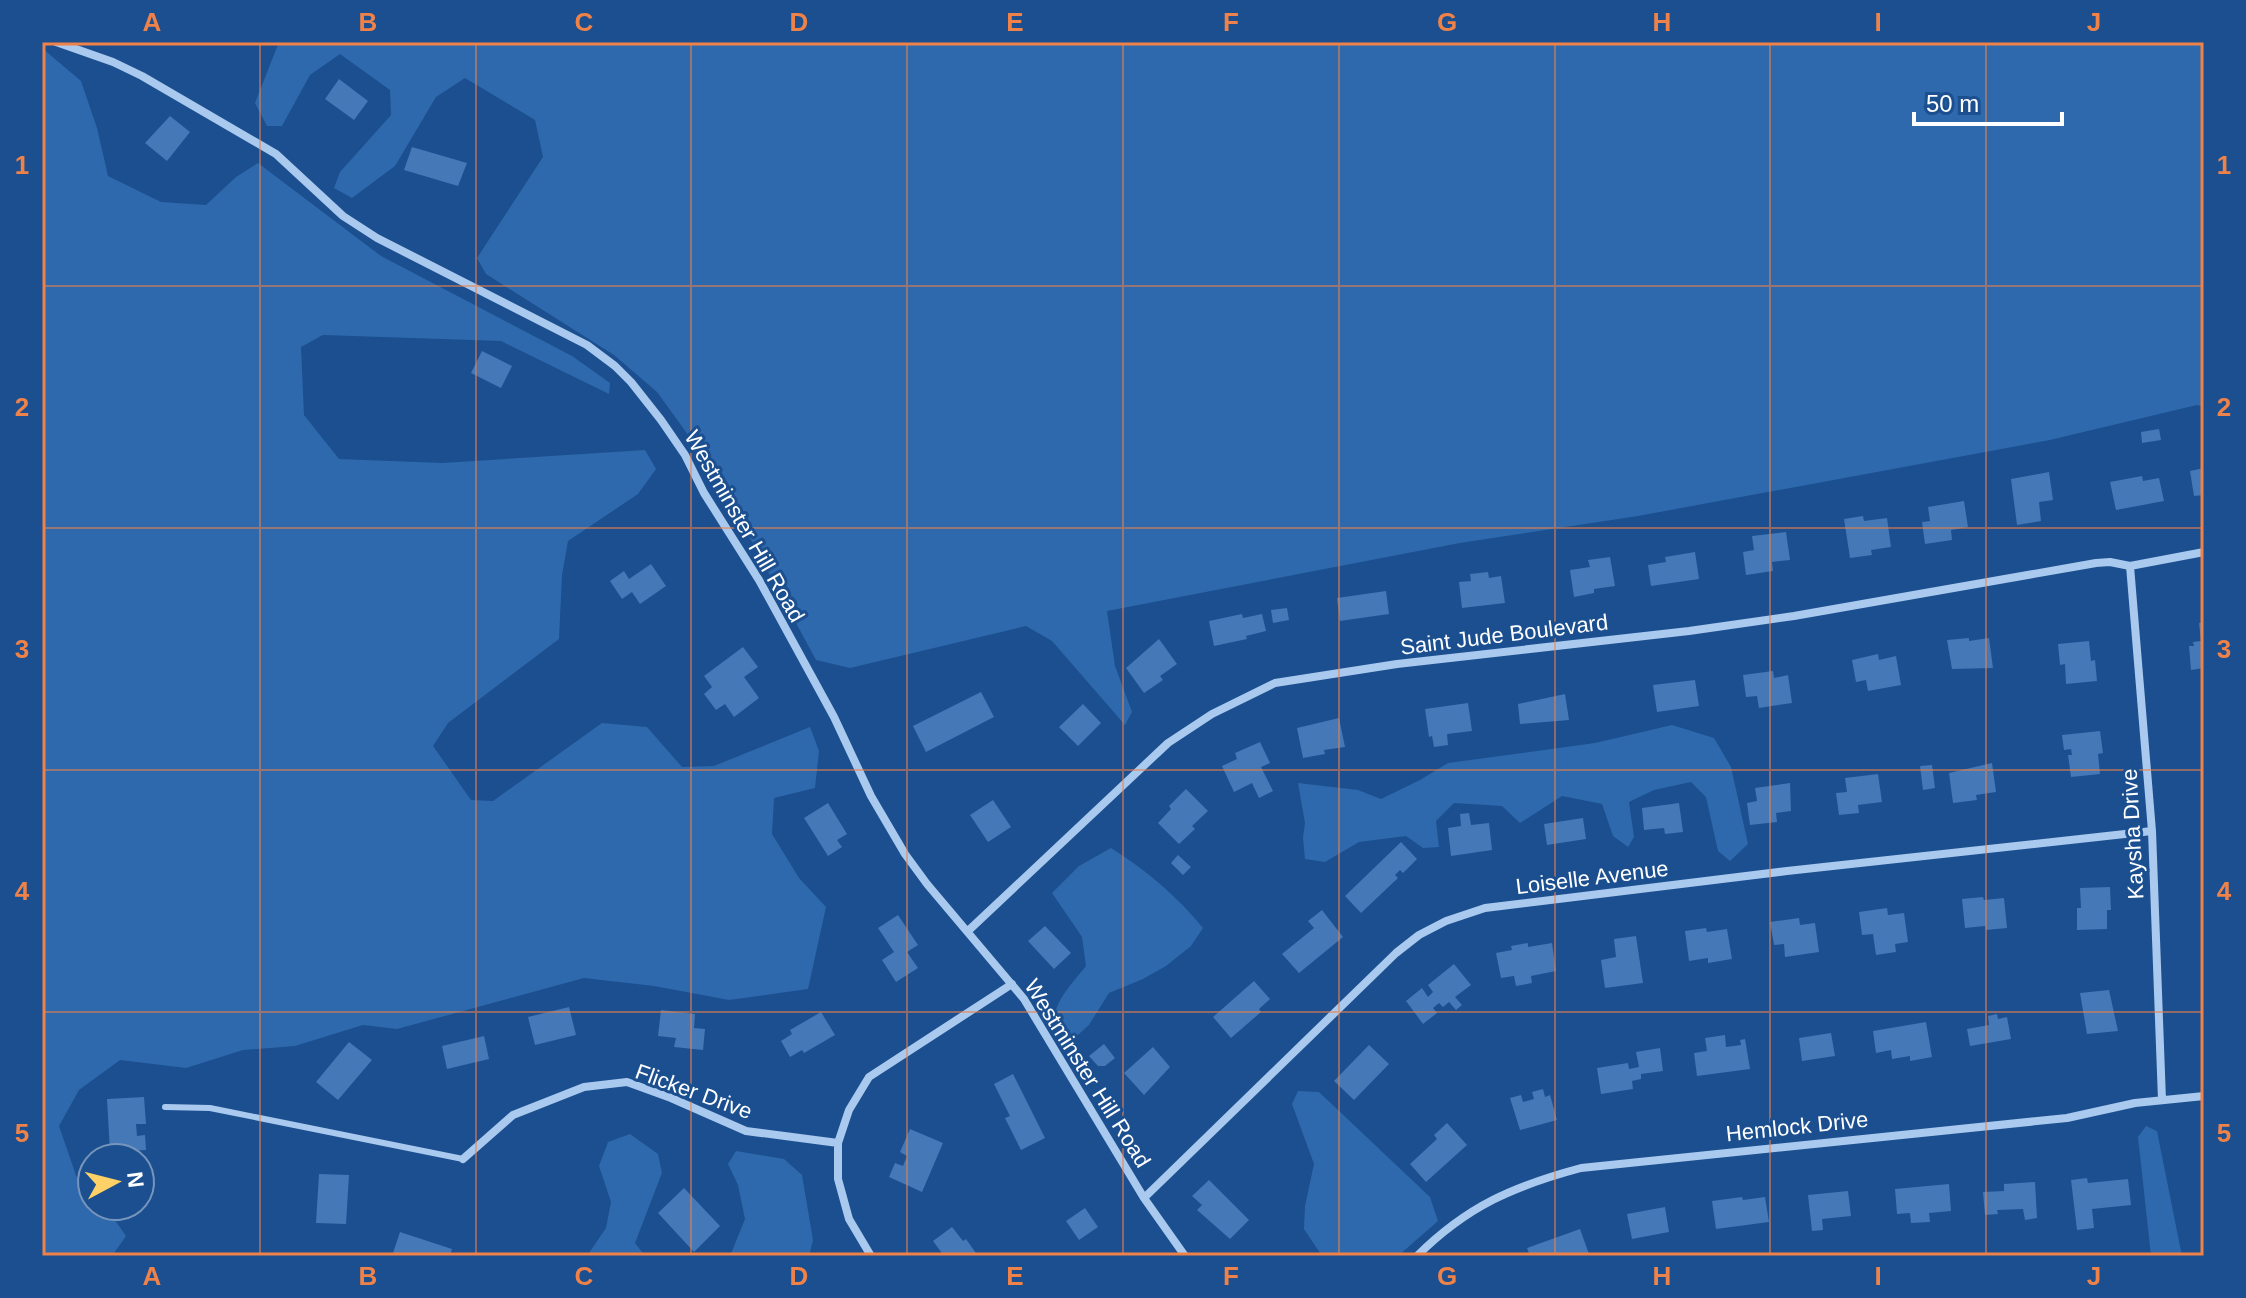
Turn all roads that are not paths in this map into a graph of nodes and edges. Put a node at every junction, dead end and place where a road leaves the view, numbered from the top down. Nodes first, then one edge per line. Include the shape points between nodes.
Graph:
1 (56, 42) edge
2 (2204, 552) edge
3 (2130, 566) junction
4 (2152, 831) junction
5 (968, 931) junction
6 (1012, 984) junction
7 (2204, 1096) edge
8 (2162, 1100) junction
9 (165, 1107) dead end
10 (838, 1143) junction
11 (463, 1159) joint
12 (1144, 1198) junction
13 (871, 1256) edge
14 (1185, 1256) edge
15 (1417, 1256) edge

1 - 5 street, Westminster Hill Road via 156,84 276,154 343,216 377,238 576,339 615,366 661,420 736,539 905,854
2 - 3 street, Saint Jude Boulevard
3 - 4 street, Kaysha Drive
3 - 5 street, Saint Jude Boulevard via 2096,563 1794,616 1275,683 1168,743
4 - 8 street, Kaysha Drive
4 - 12 street, Loiselle Avenue via 1787,871 1465,914 1419,935 1396,953
5 - 6 street, Westminster Hill Road
6 - 10 street via 869,1077 849,1110
6 - 12 street, Westminster Hill Road
7 - 8 street, Hemlock Drive
8 - 15 street, Hemlock Drive via 2067,1118 1581,1168 1466,1213
9 - 11 lane via 210,1108
10 - 11 street, Flicker Drive via 746,1131 627,1082 584,1087 513,1115
10 - 13 street via 838,1179 849,1219
12 - 14 street, Westminster Hill Road

